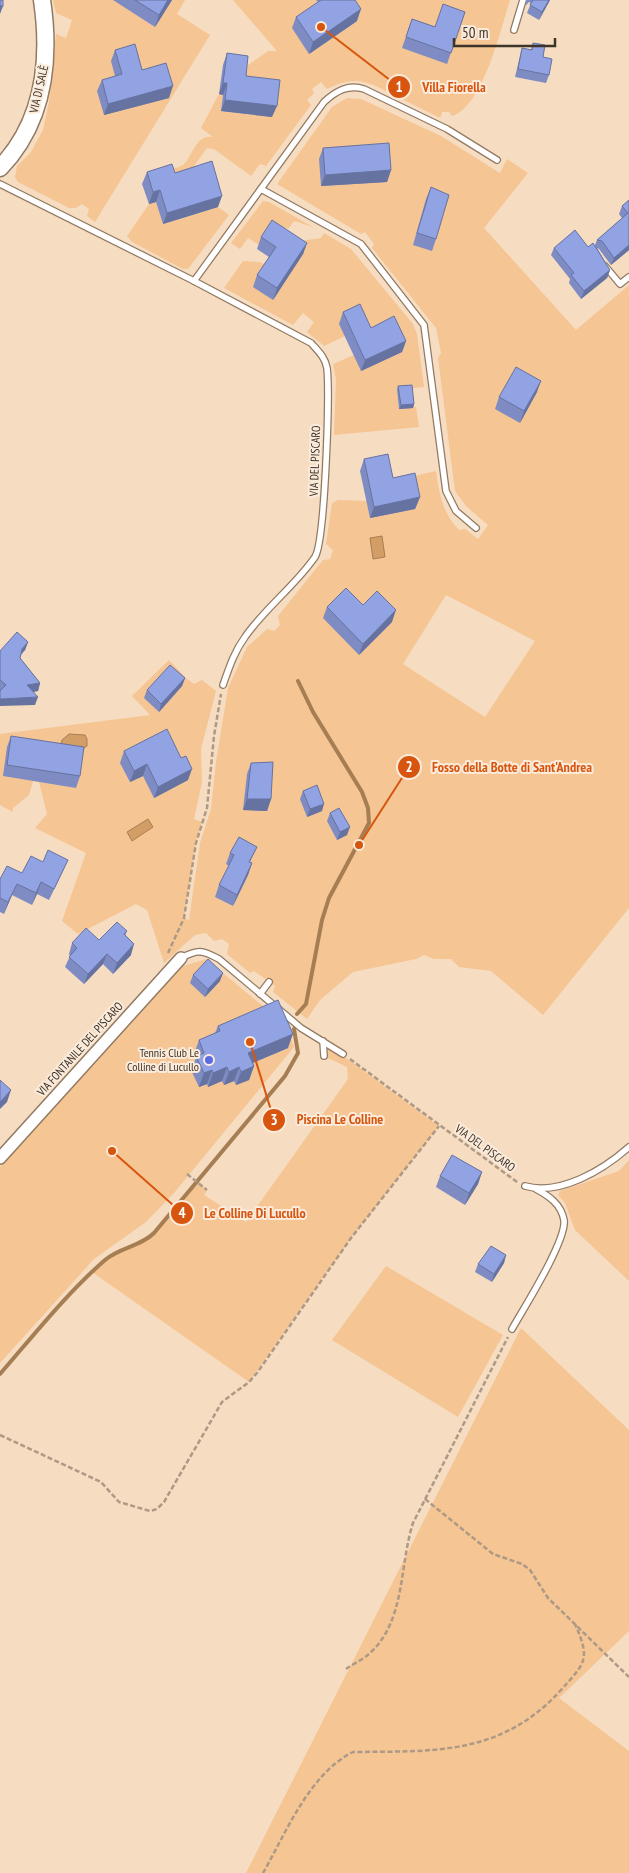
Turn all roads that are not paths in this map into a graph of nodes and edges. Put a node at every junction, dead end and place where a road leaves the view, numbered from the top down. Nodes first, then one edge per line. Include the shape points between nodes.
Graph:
1 (42, 0) edge
2 (523, 0) edge
3 (514, 30) dead end
4 (497, 160) dead end
5 (0, 168) edge
6 (0, 184) edge
7 (261, 189) junction
8 (600, 259) edge
9 (629, 276) edge
10 (194, 282) junction
11 (476, 528) dead end
12 (223, 685) road end
13 (181, 958) joint
14 (269, 982) dead end
15 (260, 994) junction
16 (323, 1042) junction
17 (343, 1054) road end
18 (324, 1056) dead end
19 (629, 1147) edge
20 (0, 1158) edge
21 (525, 1186) road end
22 (536, 1189) junction
23 (512, 1329) road end

1 - 5 main road, VIA DI SALÈ via 46,48 40,98 23,138
2 - 3 lane
4 - 7 lane via 443,128 364,89 352,87 338,91 324,102
6 - 10 lane, VIA DEL PISCARO
7 - 10 lane
7 - 11 lane via 360,244 424,325 446,491 456,511
8 - 9 lane via 620,284
10 - 12 lane, VIA DEL PISCARO via 311,343 324,358 328,379 324,497 318,550 245,636 230,662
13 - 15 lane via 192,952 204,951 219,959
13 - 20 street, VIA FONTANILE DEL PISCARO
14 - 15 lane
15 - 16 lane
16 - 17 lane
16 - 18 lane
19 - 22 lane, VIA DEL PISCARO via 616,1159 584,1177
21 - 22 lane, VIA DEL PISCARO
22 - 23 lane via 558,1205 564,1227 557,1248

